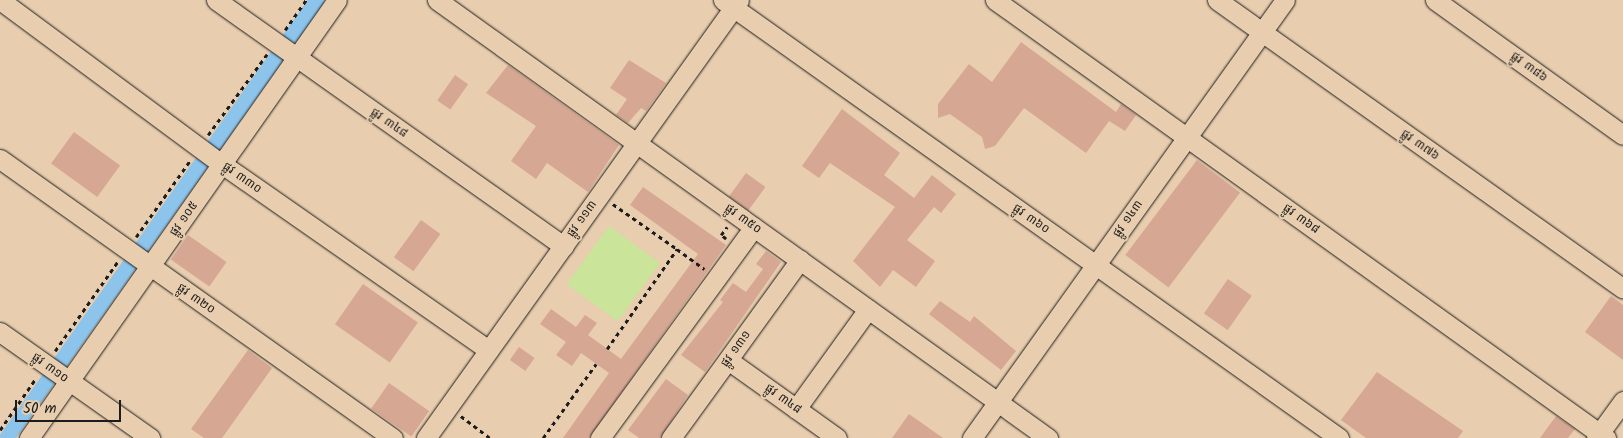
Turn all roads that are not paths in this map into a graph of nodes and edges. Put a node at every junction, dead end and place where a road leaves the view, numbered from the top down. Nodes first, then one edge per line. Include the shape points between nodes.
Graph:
1 (0, 0) edge
2 (216, 0) edge
3 (337, 0) edge
4 (437, 0) edge
5 (996, 0) edge
6 (1217, 0) edge
7 (1284, 0) edge
8 (1436, 0) edge
9 (732, 2) edge
10 (1262, 32) junction
11 (287, 52) junction
12 (1623, 135) edge
13 (1187, 137) junction
14 (637, 143) junction
15 (212, 157) junction
16 (0, 159) edge
17 (754, 227) junction
18 (564, 246) junction
19 (140, 258) junction
20 (800, 260) junction
21 (1095, 265) junction
22 (1623, 289) edge
23 (868, 309) junction
24 (0, 332) edge
25 (489, 350) junction
26 (728, 360) junction
27 (58, 373) junction
28 (1623, 401) edge
29 (998, 402) junction
30 (796, 408) junction
31 (1601, 436) edge
32 (29, 438) edge
33 (150, 438) edge
34 (393, 438) edge
35 (426, 438) edge
36 (600, 438) edge
37 (671, 438) edge
38 (837, 438) edge
39 (972, 438) edge
40 (1048, 438) edge
41 (1338, 438) edge

1 - 15 street, ផ្លូវ ៣៣០
2 - 11 street, ផ្លូវ ៣៤៨
3 - 11 street, ផ្លូវ ១០៥
4 - 14 street, ផ្លូវ ៣៥០
5 - 13 street, ផ្លូវ ៣៦៨
6 - 10 street, ផ្លូវ ៣៧៦
7 - 10 street, ផ្លូវ ១៤៣
8 - 12 street, ផ្លូវ ៣៨៦
9 - 14 street, ផ្លូវ ១១៣
9 - 21 street, ផ្លូវ ៣៦០
10 - 13 street, ផ្លូវ ១៤៣
10 - 22 street, ផ្លូវ ៣៧៦
11 - 15 street, ផ្លូវ ១០៥
11 - 18 street, ផ្លូវ ៣៤៨
13 - 21 street, ផ្លូវ ១៤៣
13 - 31 street, ផ្លូវ ៣៦៨
14 - 17 street, ផ្លូវ ៣៥០
14 - 18 street, ផ្លូវ ១១៣
15 - 19 street, ផ្លូវ ១០៥
15 - 25 street, ផ្លូវ ៣៣០
16 - 19 street, ផ្លូវ ៣២០
17 - 20 street, ផ្លូវ ៣៥០
17 - 36 street
18 - 25 street, ផ្លូវ ១១៣
19 - 27 street, ផ្លូវ ១០៥
19 - 34 street, ផ្លូវ ៣២០
20 - 23 street, ផ្លូវ ៣៥០
20 - 26 street, ផ្លូវ ១៣១
21 - 29 street, ផ្លូវ ១៤៣
21 - 41 street, ផ្លូវ ៣៦០
23 - 29 street, ផ្លូវ ៣៥០
23 - 30 street
24 - 27 street, ផ្លូវ ៣១០
25 - 35 street, ផ្លូវ ១១៣
26 - 30 street, ផ្លូវ ៣៤៨
26 - 37 street, ផ្លូវ ១៣១
27 - 32 street, ផ្លូវ ១០៥
27 - 33 street, ផ្លូវ ៣១០
28 - 31 street
29 - 39 street, ផ្លូវ ១៤៣
29 - 40 street, ផ្លូវ ៣៥០
30 - 38 street, ផ្លូវ ៣៤៨

